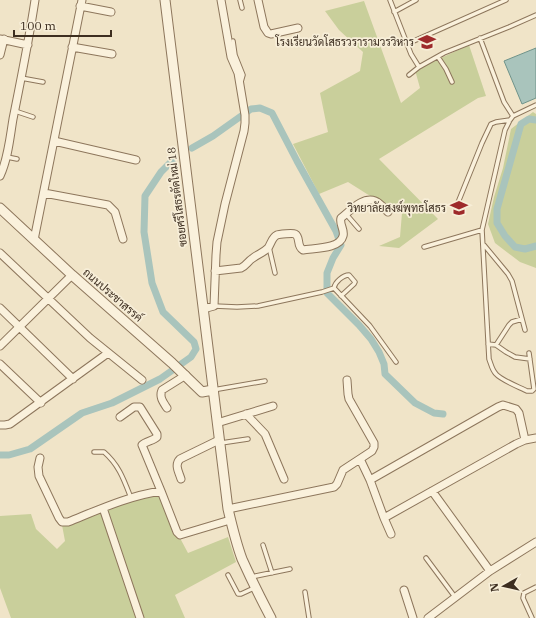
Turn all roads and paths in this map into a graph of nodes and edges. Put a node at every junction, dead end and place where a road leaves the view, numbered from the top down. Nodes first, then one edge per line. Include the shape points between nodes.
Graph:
1 (35, 0) edge
2 (165, 0) edge
3 (221, 0) edge
4 (240, 0) edge
5 (258, 0) edge
6 (390, 0) edge
7 (416, 0) edge
8 (506, 0) edge
9 (81, 3) edge
10 (242, 8) dead end
11 (111, 12) dead end
12 (394, 12) junction
13 (536, 15) edge
14 (298, 28) dead end
15 (480, 38) junction
16 (2, 39) edge
17 (233, 41) dead end
18 (407, 44) junction
19 (28, 45) junction
20 (72, 47) junction
21 (112, 54) dead end
22 (0, 55) edge
23 (438, 57) junction
24 (419, 67) junction
25 (409, 75) dead end
26 (21, 78) junction
27 (43, 82) dead end
28 (452, 82) dead end
29 (240, 85) junction
30 (536, 105) edge
31 (15, 112) junction
32 (513, 116) junction
33 (33, 117) dead end
34 (510, 120) junction
35 (54, 141) junction
36 (6, 157) junction
37 (17, 159) dead end
38 (136, 160) dead end
39 (0, 176) edge
40 (44, 193) junction
41 (457, 205) dead end
42 (0, 208) edge
43 (388, 212) dead end
44 (346, 214) junction
45 (359, 229) dead end
46 (482, 230) junction
47 (123, 239) dead end
48 (34, 240) junction
49 (483, 245) junction
50 (269, 247) junction
51 (424, 247) dead end
52 (0, 253) edge
53 (215, 271) junction
54 (275, 273) dead end
55 (72, 276) junction
56 (334, 288) junction
57 (341, 296) junction
58 (49, 298) junction
59 (214, 306) junction
60 (0, 308) edge
61 (202, 308) junction
62 (522, 319) junction
63 (20, 326) junction
64 (525, 330) dead end
65 (488, 344) junction
66 (496, 345) junction
67 (0, 346) edge
68 (108, 353) junction
69 (529, 353) dead end
70 (530, 358) junction
71 (396, 362) dead end
72 (0, 364) edge
73 (184, 374) junction
74 (73, 378) junction
75 (142, 380) dead end
76 (346, 380) dead end
77 (265, 381) dead end
78 (213, 390) junction
79 (41, 403) junction
80 (273, 406) dead end
81 (167, 408) dead end
82 (246, 414) junction
83 (120, 417) dead end
84 (217, 423) junction
85 (0, 424) edge
86 (536, 438) edge
87 (248, 439) dead end
88 (525, 440) junction
89 (219, 442) junction
90 (94, 452) dead end
91 (40, 458) dead end
92 (361, 461) dead end
93 (181, 479) dead end
94 (284, 479) dead end
95 (370, 480) junction
96 (161, 491) junction
97 (432, 491) junction
98 (131, 498) junction
99 (103, 508) junction
100 (228, 509) junction
101 (384, 518) junction
102 (230, 520) junction
103 (390, 534) dead end
104 (536, 542) edge
105 (262, 545) dead end
106 (426, 558) dead end
107 (290, 569) dead end
108 (490, 571) junction
109 (272, 573) junction
110 (228, 575) dead end
111 (250, 577) junction
112 (536, 587) edge
113 (256, 588) junction
114 (404, 590) dead end
115 (305, 592) dead end
116 (455, 597) junction
117 (140, 618) edge
118 (271, 618) edge
119 (309, 618) edge
120 (413, 618) edge
121 (428, 618) edge
122 (532, 618) edge

1 - 19 street
2 - 61 street, ซอยศรีโสธรตัดใหม่ 18
3 - 29 street via 231,57
4 - 10 lane
5 - 14 street via 264,27 268,33
6 - 12 lane
7 - 12 lane
8 - 18 lane
9 - 11 street
9 - 20 street
12 - 18 lane
13 - 15 lane
15 - 23 lane
15 - 32 lane via 504,102
16 - 19 street
16 - 22 street
17 - 29 lane via 235,55 243,75
18 - 24 lane
19 - 26 street
20 - 21 street
20 - 35 street
23 - 24 lane
23 - 28 lane
24 - 25 lane
26 - 27 lane
26 - 31 street
29 - 53 street via 245,115 244,127 220,224
30 - 32 lane
31 - 33 lane
31 - 36 street
32 - 34 lane
34 - 41 lane via 491,124
34 - 46 lane via 505,130
35 - 38 street
35 - 40 street
36 - 37 lane
36 - 39 street
40 - 47 street via 108,205 115,212
40 - 48 street
42 - 48 street, ถนนประชาสรรค์
43 - 44 street via 378,202 371,200 358,204
44 - 45 lane
44 - 50 street via 340,220 343,235 330,247 303,250 296,234 278,235
46 - 49 lane
46 - 51 lane
48 - 55 street, ถนนประชาสรรค์
49 - 62 lane via 512,281
49 - 65 lane
50 - 53 street via 241,268
50 - 54 lane
52 - 58 street
53 - 59 street
55 - 58 street
55 - 73 street, ถนนประชาสรรค์
56 - 57 lane
56 - 57 lane via 343,276 349,274 355,282
56 - 59 lane via 258,306
57 - 71 lane via 370,326
58 - 63 street
58 - 68 street
59 - 61 street
60 - 63 street
61 - 78 street, ซอยศรีโสธรตัดใหม่ 18
62 - 64 lane
62 - 66 lane via 508,325
63 - 67 street
63 - 74 street
65 - 66 lane
65 - 70 lane via 489,359 496,374 527,391 534,389
66 - 70 lane via 515,357
68 - 74 street
68 - 75 street
69 - 70 lane
72 - 79 street
73 - 78 street, ถนนประชาสรรค์ via 202,392
73 - 81 street via 160,394
74 - 79 street
76 - 100 street via 349,399 374,443 372,451 343,470 334,487
77 - 78 lane
78 - 84 street, ซอยศรีโสธรตัดใหม่ 18
79 - 85 street via 10,424
80 - 82 street
82 - 84 street
82 - 94 street via 265,434
83 - 96 street via 134,407 140,407 157,434 156,438 142,445
84 - 89 street, ซอยศรีโสธรตัดใหม่ 18
86 - 88 street
87 - 89 lane
88 - 95 street via 516,409 498,406
88 - 97 street
89 - 93 street via 180,459 176,464
89 - 100 street, ซอยศรีโสธรตัดใหม่ 18
90 - 98 lane via 104,452 112,459
91 - 99 street via 39,476 62,522
92 - 95 street
95 - 101 street
96 - 98 street
96 - 102 street via 180,535
97 - 101 street
97 - 108 street
98 - 99 street
99 - 117 street
100 - 102 street, ซอยศรีโสธรตัดใหม่ 18
101 - 103 street
102 - 111 street, ซอยศรีโสธรตัดใหม่ 18
104 - 108 street
105 - 109 lane
106 - 116 lane
107 - 109 lane
108 - 116 street
109 - 111 lane
110 - 113 lane via 238,594
111 - 113 street, ซอยศรีโสธรตัดใหม่ 18
112 - 122 lane via 523,596
113 - 118 street, ซอยศรีโสธรตัดใหม่ 18
114 - 120 street
115 - 119 lane
116 - 121 street

